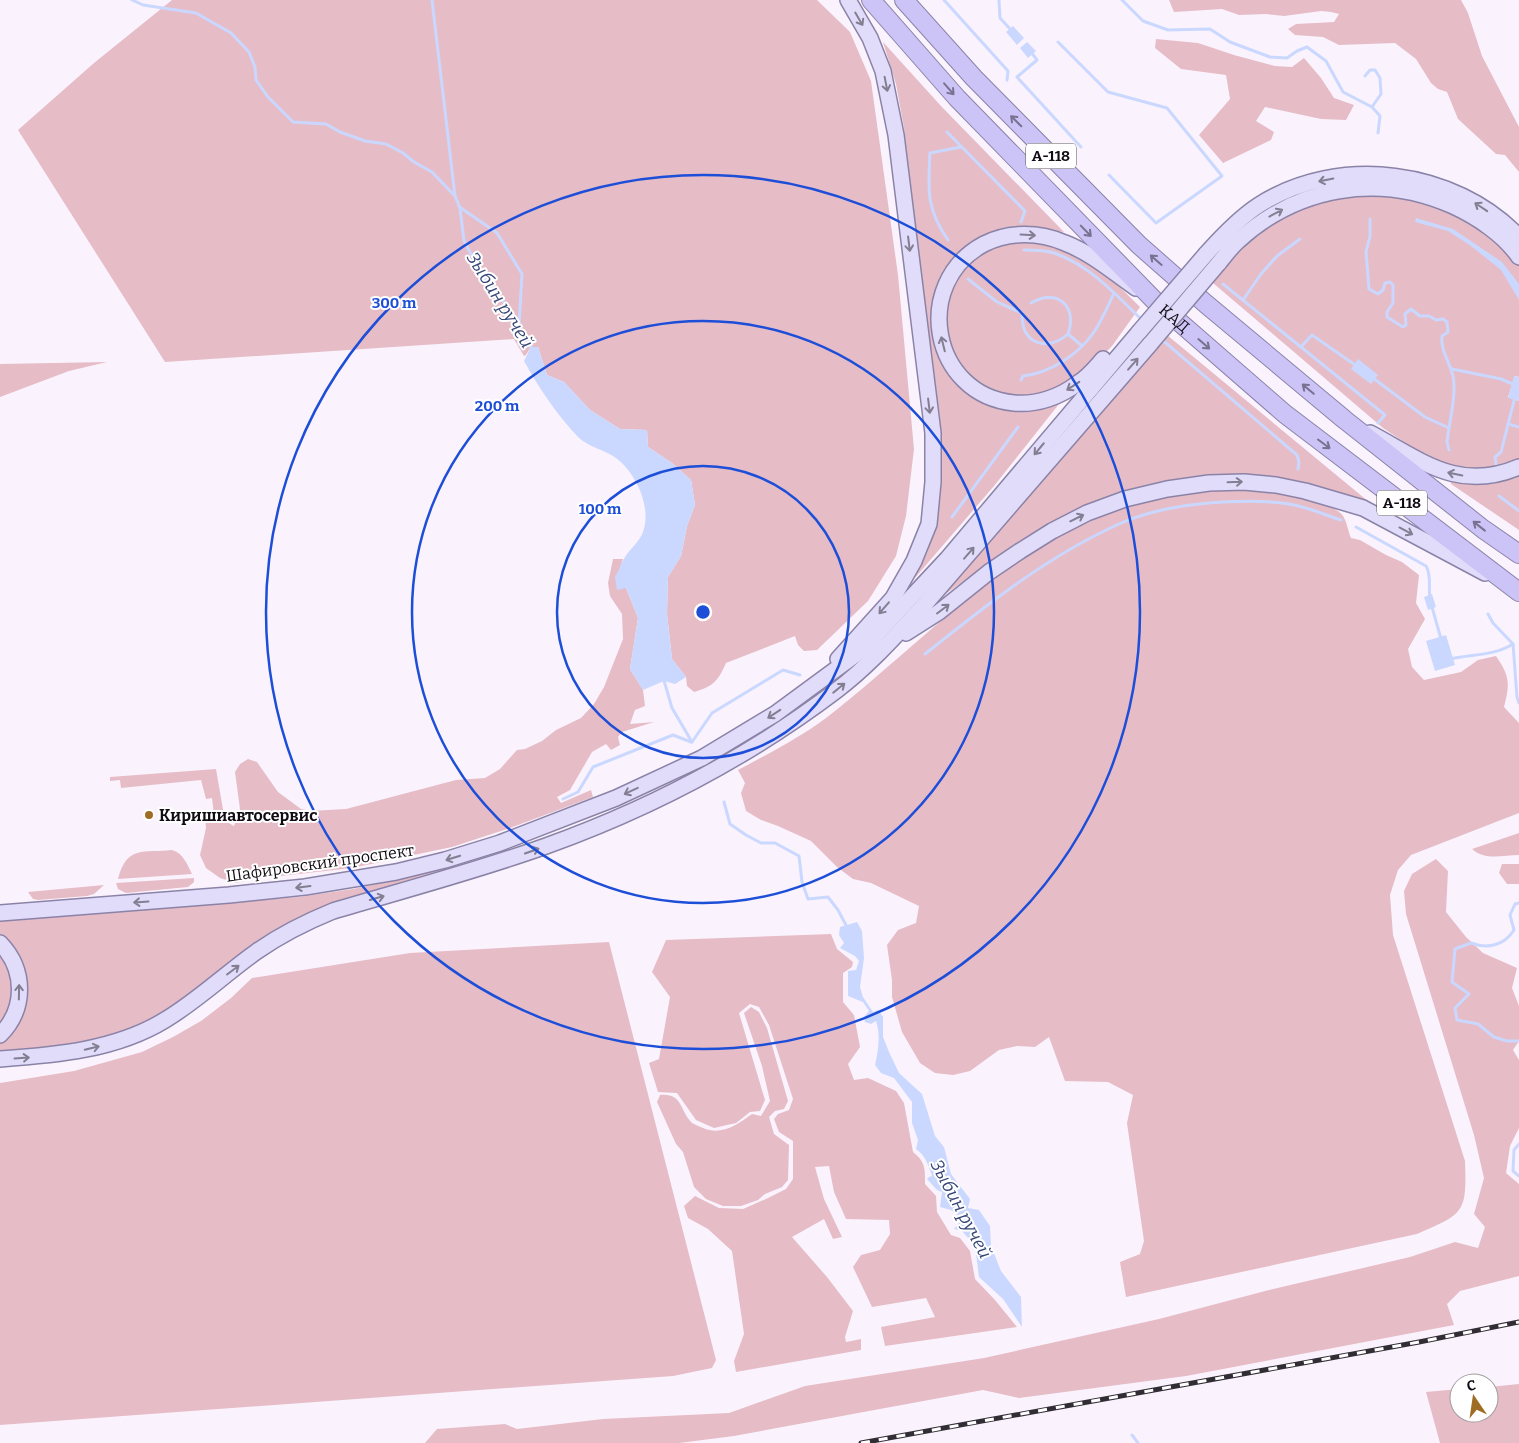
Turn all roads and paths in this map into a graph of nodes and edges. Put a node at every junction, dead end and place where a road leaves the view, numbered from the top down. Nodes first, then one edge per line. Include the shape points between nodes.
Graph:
1 (848, 0) edge
2 (871, 0) edge
3 (904, 0) edge
4 (1519, 237) edge
5 (1519, 257) edge
6 (1212, 259) junction
7 (1154, 300) junction
8 (1136, 330) junction
9 (1345, 420) junction
10 (1519, 467) edge
11 (1519, 554) edge
12 (1519, 591) edge
13 (887, 644) junction
14 (813, 686) junction
15 (0, 913) edge
16 (0, 943) edge
17 (0, 1035) edge
18 (0, 1059) edge

1 -> 14 main road via 870,38 883,71 896,135 933,433 934,482 929,524 914,561 893,598
2 -> 7 highway, КАД / А-118 via 957,98
9 -> 3 highway, КАД / А-118 via 1139,245 974,78
4 -> 6 main road via 1478,204 1453,191 1417,179 1350,175 1311,183 1259,205 1227,231
6 -> 5 main road via 1267,218 1294,203 1342,189 1372,187 1408,191 1466,212 1495,232
6 - 8 main road, bridge
13 -> 6 main road, bridge via 933,596 1150,343
8 -> 7 main road via 1078,384 1057,396 1023,404 986,397 967,384 944,349 939,311 943,291 961,262 994,239 1015,234 1037,235 1064,242
7 -> 12 highway, КАД / А-118 via 1286,414
8 -> 14 main road via 940,566 862,650
10 -> 9 main road via 1492,476 1452,474 1432,467
11 -> 9 highway, КАД / А-118
13 -> 12 main road via 939,612 989,572 1052,531 1125,499 1209,483 1276,485 1363,508
18 -> 13 main road via 85,1049 143,1032 182,1009 287,932 312,920 548,846 637,808 734,759 786,726 839,689
14 -> 15 main road, Шафировский проспект via 775,714 695,761 562,820 445,860 396,872 305,886
17 -> 16 main road via 16,1013 20,990 13,961

